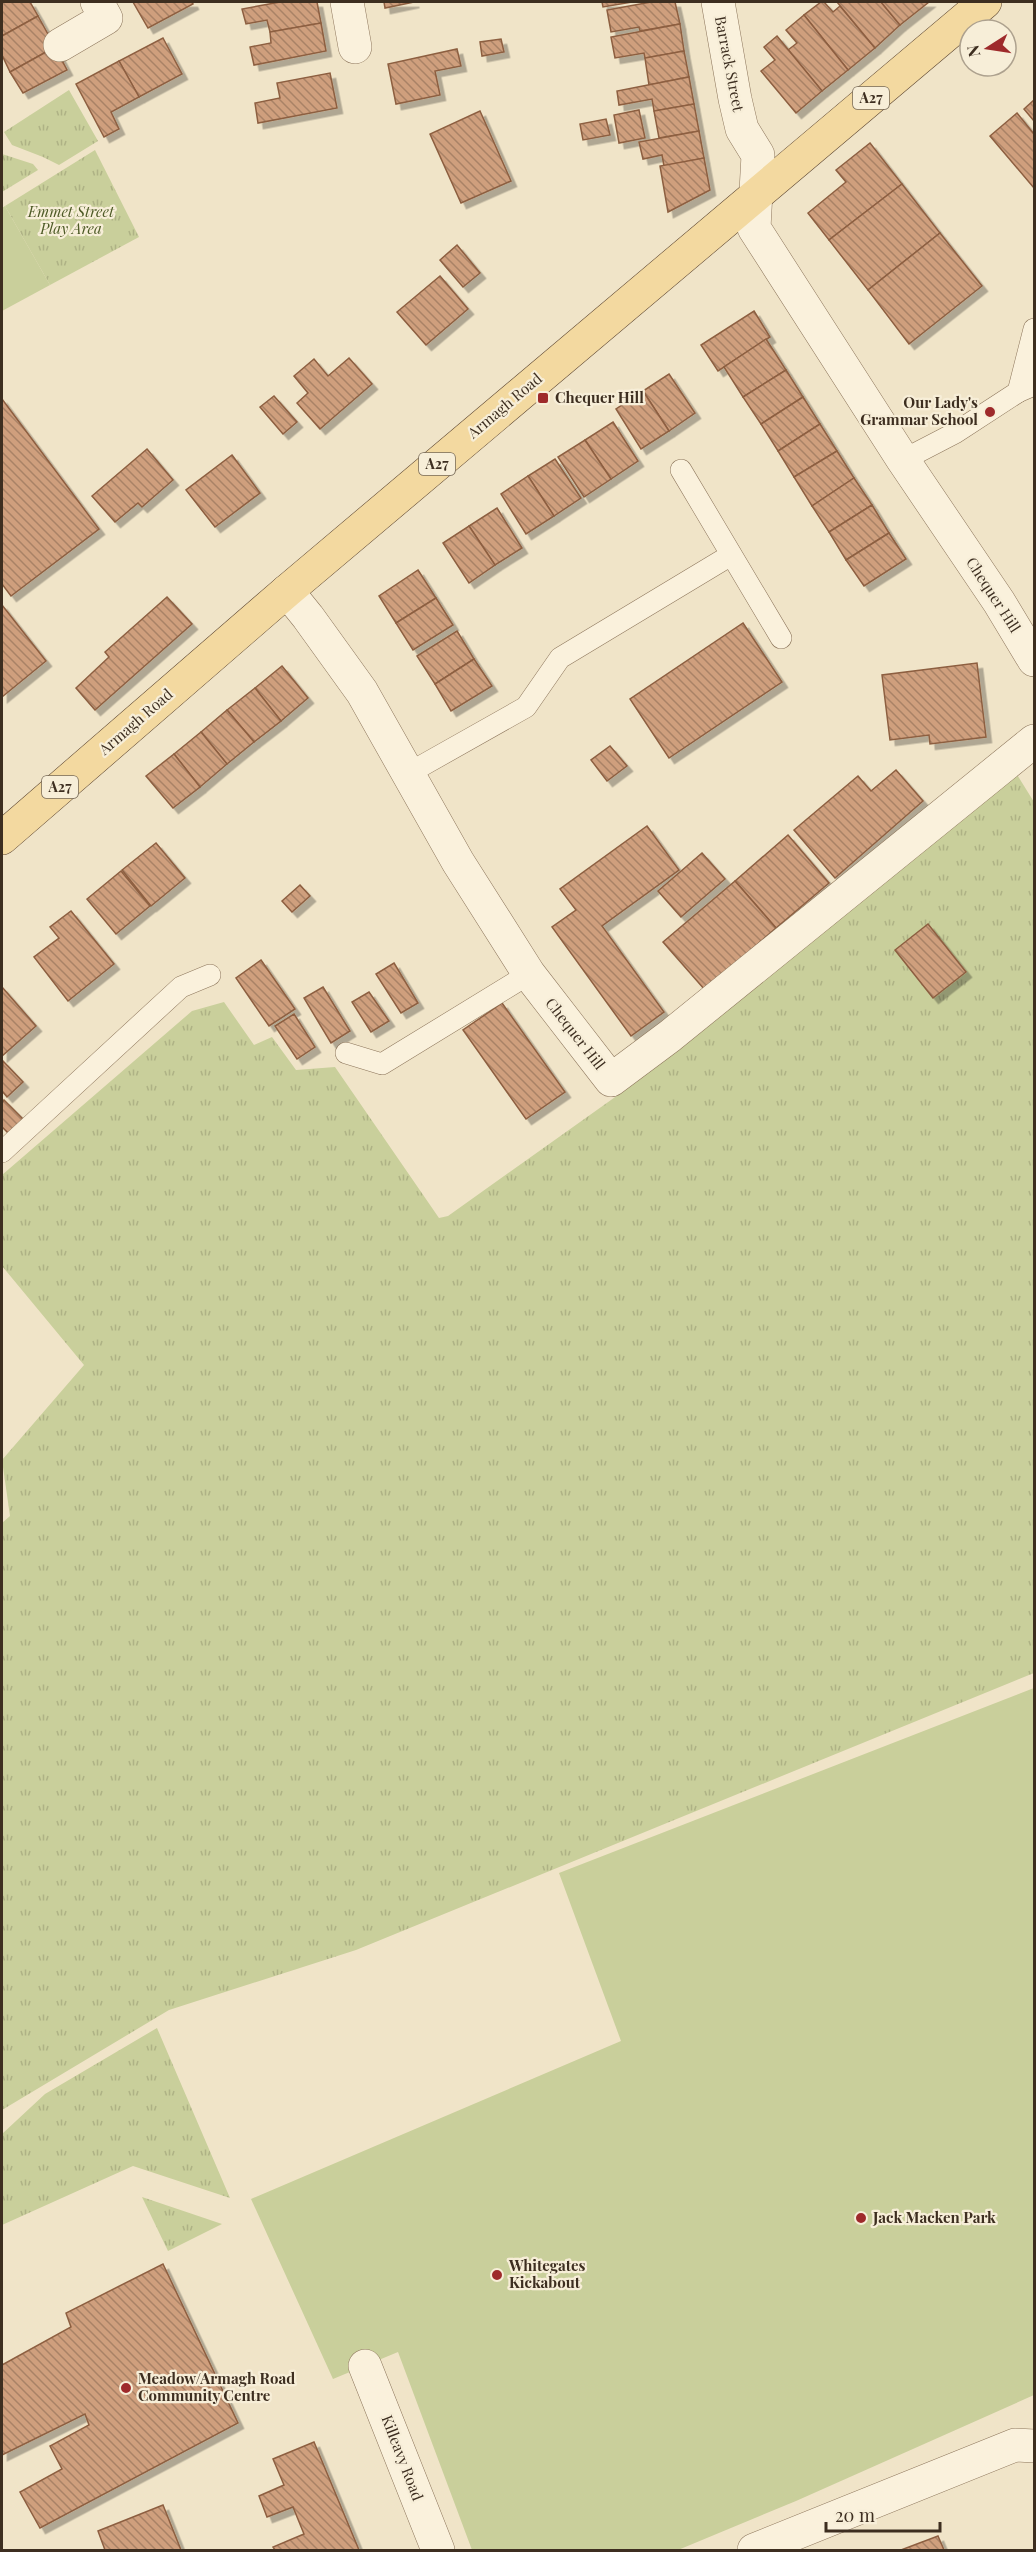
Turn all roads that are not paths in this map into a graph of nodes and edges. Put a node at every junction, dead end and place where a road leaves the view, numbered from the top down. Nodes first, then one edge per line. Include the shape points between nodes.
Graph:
1 (97, 2) edge
2 (347, 2) edge
3 (718, 2) edge
4 (985, 2) edge
5 (60, 45) dead end
6 (355, 47) dead end
7 (757, 194) junction
8 (1035, 329) edge
9 (1026, 389) edge
10 (903, 460) junction
11 (681, 470) dead end
12 (731, 555) junction
13 (287, 591) junction
14 (781, 638) dead end
15 (1035, 660) edge
16 (1035, 741) edge
17 (409, 773) junction
18 (2, 838) edge
19 (530, 974) junction
20 (210, 975) dead end
21 (346, 1053) dead end
22 (2, 1152) edge
23 (365, 2366) dead end
24 (1035, 2446) edge
25 (438, 2550) edge
26 (754, 2550) edge

1 - 5 street via 106,18
2 - 6 street
3 - 7 street, Barrack Street via 742,129 758,155
4 - 7 main road, Armagh Road / A27
7 - 10 street, Chequer Hill via 754,228
7 - 13 main road, Armagh Road / A27
8 - 9 lane
9 - 10 lane
10 - 15 street, Chequer Hill
11 - 12 lane
12 - 14 lane
12 - 17 lane via 560,658 526,707
13 - 17 street, Chequer Hill via 362,692
13 - 18 main road, Armagh Road / A27
16 - 19 street, Chequer Hill via 611,1080
17 - 19 street, Chequer Hill via 458,862
19 - 21 lane via 382,1064
20 - 22 lane via 181,987
23 - 25 street, Killeavy Road
24 - 26 street via 1015,2445

